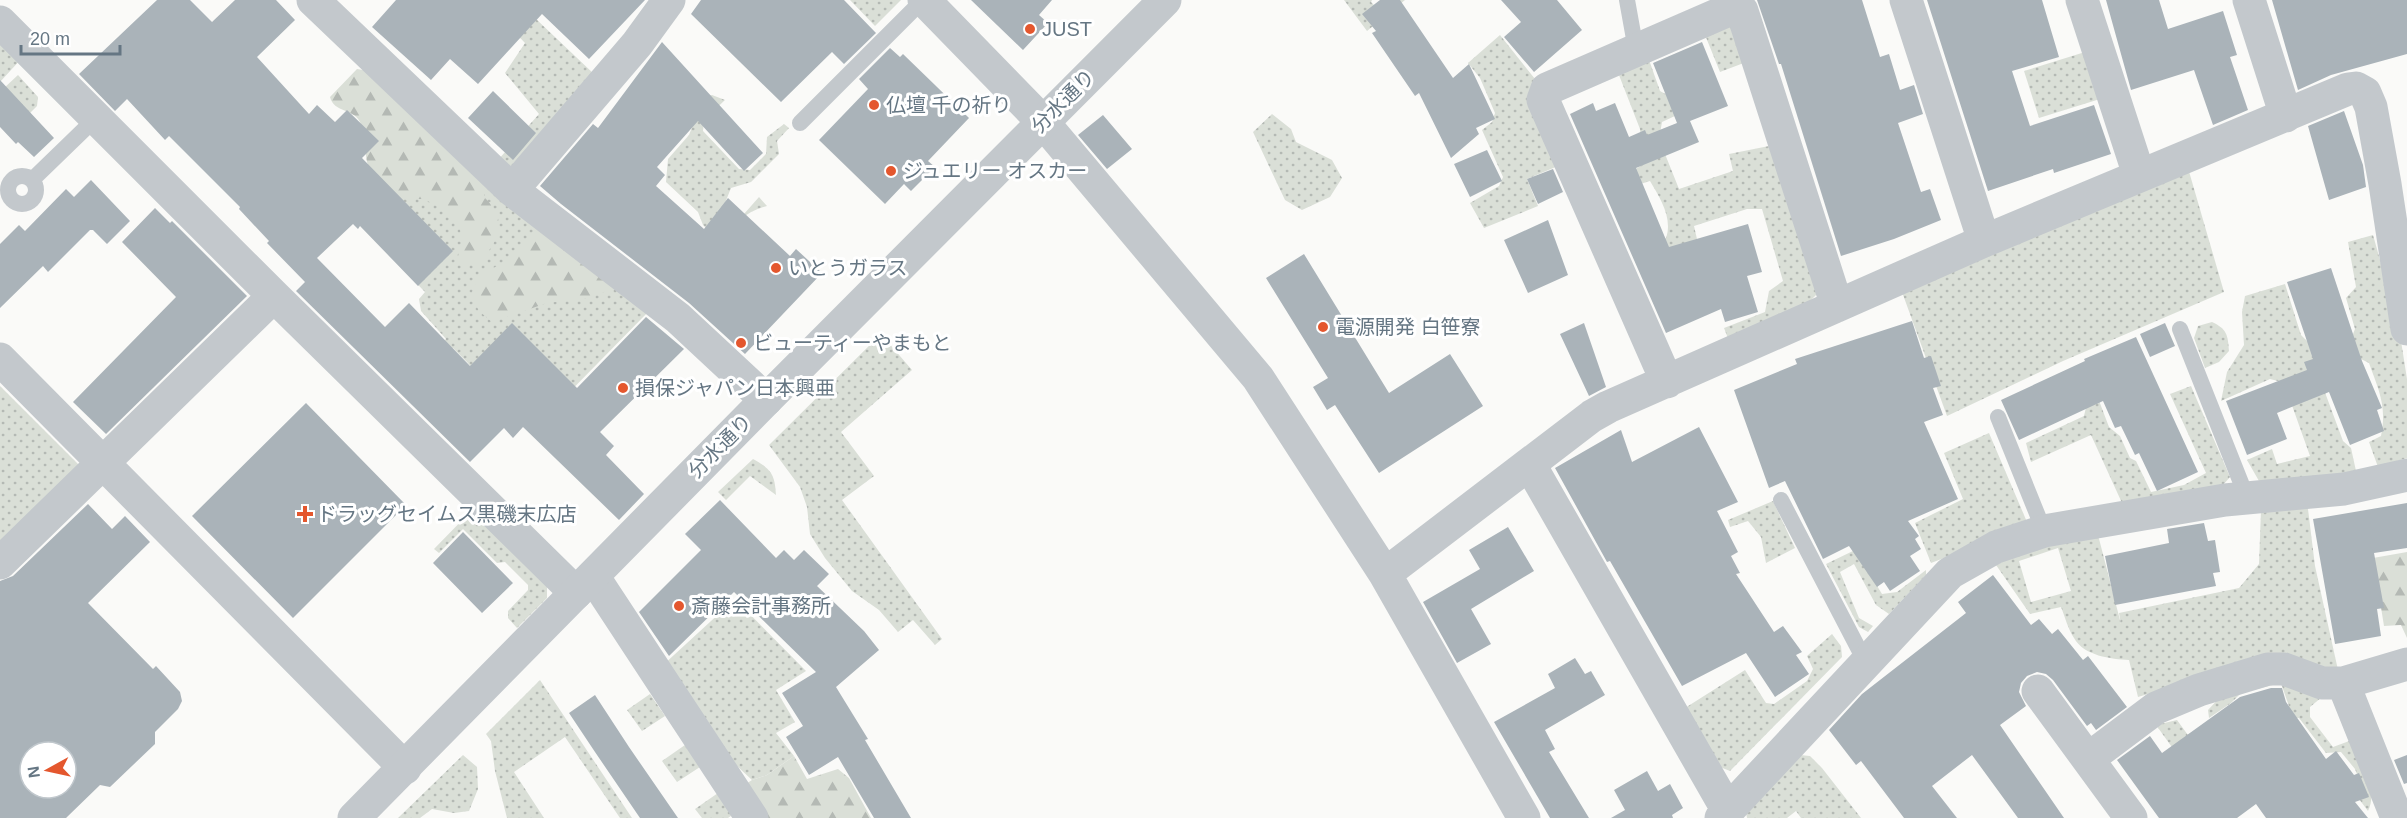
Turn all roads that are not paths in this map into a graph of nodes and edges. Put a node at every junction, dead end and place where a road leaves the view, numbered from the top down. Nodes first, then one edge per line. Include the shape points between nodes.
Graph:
1 (313, 0) edge
2 (669, 0) edge
3 (923, 0) edge
4 (1165, 0) edge
5 (1627, 0) edge
6 (1906, 0) edge
7 (2082, 0) edge
8 (2249, 0) edge
9 (0, 22) edge
10 (1636, 50) junction
11 (2286, 116) junction
12 (96, 118) junction
13 (1042, 121) junction
14 (800, 123) dead end
15 (2139, 175) junction
16 (32, 180) dead end
17 (512, 190) junction
18 (1984, 241) junction
19 (274, 296) junction
20 (1837, 306) junction
21 (2180, 329) dead end
22 (2407, 329) edge
23 (0, 359) edge
24 (1666, 382) junction
25 (766, 400) junction
26 (1998, 417) dead end
27 (104, 463) junction
28 (1530, 465) junction
29 (2407, 475) edge
30 (2247, 498) junction
31 (1781, 500) dead end
32 (2044, 531) junction
33 (0, 563) edge
34 (1385, 574) junction
35 (584, 584) junction
36 (1866, 663) junction
37 (2407, 664) edge
38 (2343, 682) junction
39 (2038, 691) dead end
40 (2088, 759) junction
41 (405, 768) junction
42 (1725, 815) edge
43 (354, 818) edge
44 (752, 818) edge
45 (1524, 818) edge
46 (2131, 818) edge
47 (2397, 818) edge

1 - 17 street
2 - 17 street via 637,44
3 - 13 street
3 - 14 lane
4 - 13 street, 分水通り
5 - 10 lane
6 - 18 street
7 - 15 street
8 - 11 street
9 - 12 street
10 - 20 street via 1733,8 1742,11
10 - 24 street via 1547,89 1543,100
11 - 15 street
11 - 22 street via 2348,88 2366,93 2385,184
12 - 16 lane
12 - 19 street
13 - 25 street, 分水通り
13 - 34 street via 1258,378
15 - 18 street
17 - 25 street via 678,318
18 - 20 street
19 - 27 street
19 - 35 street
20 - 24 street
21 - 30 lane
23 - 27 street
24 - 28 street via 1592,416
25 - 35 street, 分水通り
26 - 32 lane
27 - 33 street
27 - 41 street
28 - 34 street
28 - 42 street
29 - 30 street via 2344,489
30 - 32 street
31 - 36 lane
32 - 36 street via 1996,547 1950,573
34 - 45 street
35 - 41 street, 分水通り
35 - 44 street
36 - 42 street
37 - 38 street
38 - 40 street via 2322,683 2284,669 2268,669 2156,708
38 - 47 street
39 - 40 street
40 - 46 street
41 - 43 street, 分水通り

